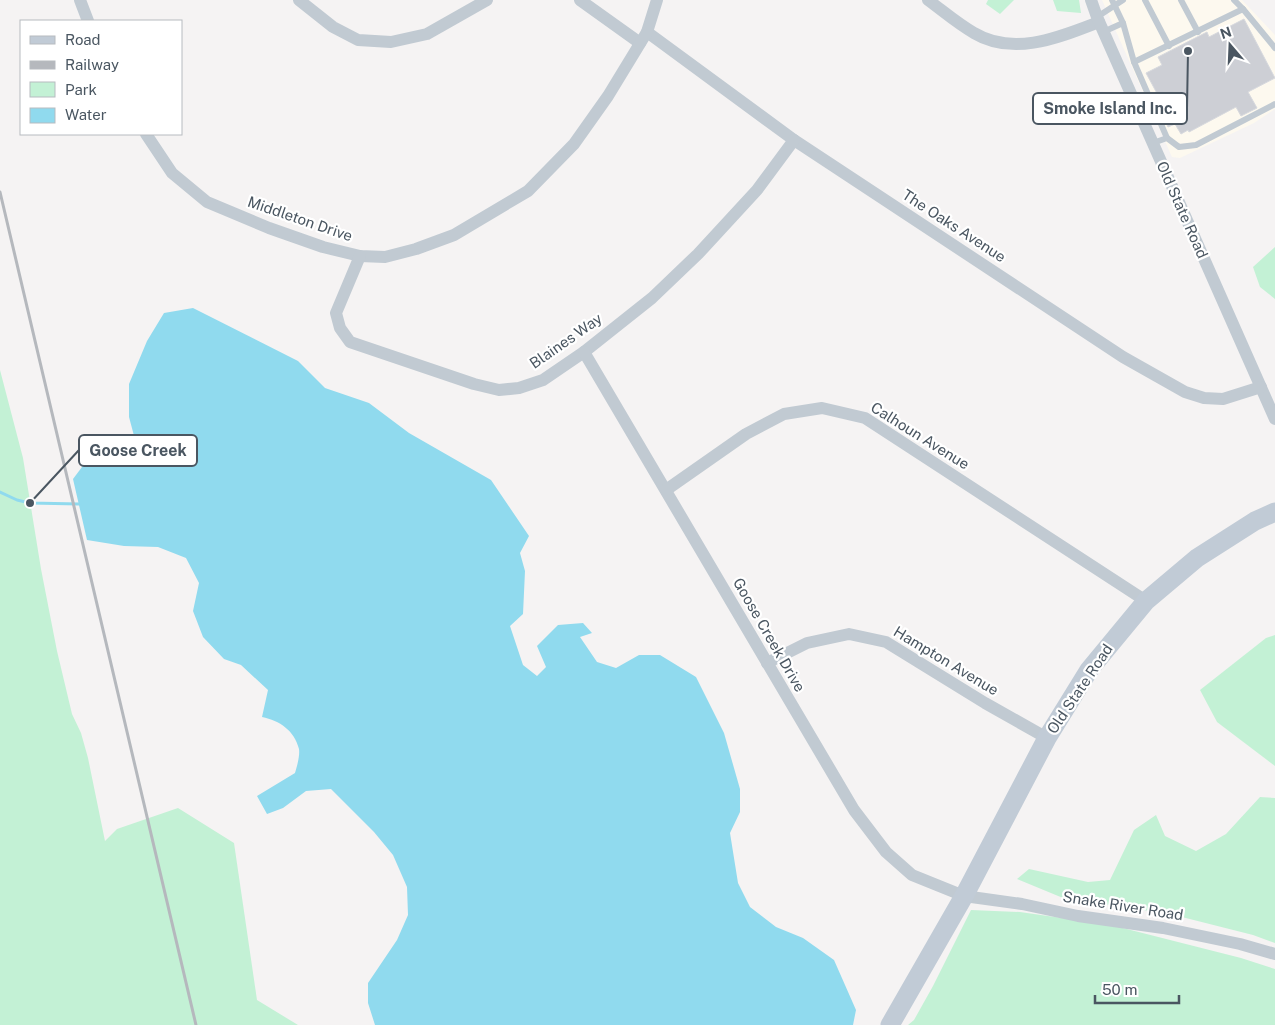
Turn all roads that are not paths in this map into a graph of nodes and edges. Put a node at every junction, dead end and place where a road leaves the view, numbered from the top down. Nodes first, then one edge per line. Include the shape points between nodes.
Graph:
1 (80, 0) edge
2 (299, 0) edge
3 (487, 0) edge
4 (580, 0) edge
5 (657, 0) edge
6 (928, 0) edge
7 (1091, 0) edge
8 (1123, 0) edge
9 (1145, 0) edge
10 (1181, 0) edge
11 (1237, 1) edge
12 (1113, 3) edge
13 (1243, 9) junction
14 (88, 20) edge
15 (1123, 23) junction
16 (1100, 24) junction
17 (647, 32) junction
18 (1198, 32) junction
19 (640, 44) junction
20 (1169, 46) junction
21 (1275, 48) edge
22 (1134, 62) junction
23 (1275, 104) edge
24 (147, 135) edge
25 (1167, 138) junction
26 (794, 140) junction
27 (1153, 143) junction
28 (360, 256) junction
29 (584, 352) junction
30 (1261, 387) junction
31 (1275, 419) edge
32 (666, 490) junction
33 (1275, 512) edge
34 (1146, 601) junction
35 (767, 663) junction
36 (1047, 738) junction
37 (964, 896) junction
38 (1275, 954) edge
39 (890, 1025) edge

1 - 14 street
2 - 3 street via 333,27 358,40 391,42 427,34
4 - 19 street
5 - 17 street, Middleton Drive
6 - 16 street via 975,34 998,43 1022,45
7 - 16 street, Old State Road
8 - 12 lane
9 - 20 lane
10 - 18 lane
11 - 13 lane
12 - 15 lane
12 - 16 lane
13 - 18 lane
13 - 21 lane
15 - 16 lane
15 - 22 lane
16 - 27 street, Old State Road
17 - 19 street, Middleton Drive
17 - 26 street, The Oaks Avenue
18 - 20 lane
19 - 28 street, Middleton Drive via 574,144 528,191 454,235 385,257
20 - 22 lane
22 - 25 lane
23 - 25 lane via 1196,145 1179,147
24 - 28 street, Middleton Drive via 172,173 207,202 269,228
25 - 27 lane
26 - 29 street, Blaines Way via 757,190 698,254 652,298
26 - 30 street, The Oaks Avenue via 1123,357 1185,392 1223,399
27 - 30 street, Old State Road
28 - 29 street, Blaines Way via 336,313 340,328 350,342 499,390 543,380
29 - 32 street, Goose Creek Drive
30 - 31 street, Old State Road
32 - 34 street, Calhoun Avenue via 746,434 784,414 822,408 865,418
32 - 35 street, Goose Creek Drive
33 - 34 main road, Old State Road via 1197,558
34 - 36 main road, Old State Road via 1089,670
35 - 36 street, Hampton Avenue via 807,643 849,634 886,642
35 - 37 street, Goose Creek Drive via 854,810 886,852 912,875
36 - 37 main road, Old State Road
37 - 38 street, Snake River Road via 1163,928
37 - 39 main road, Old State Road

